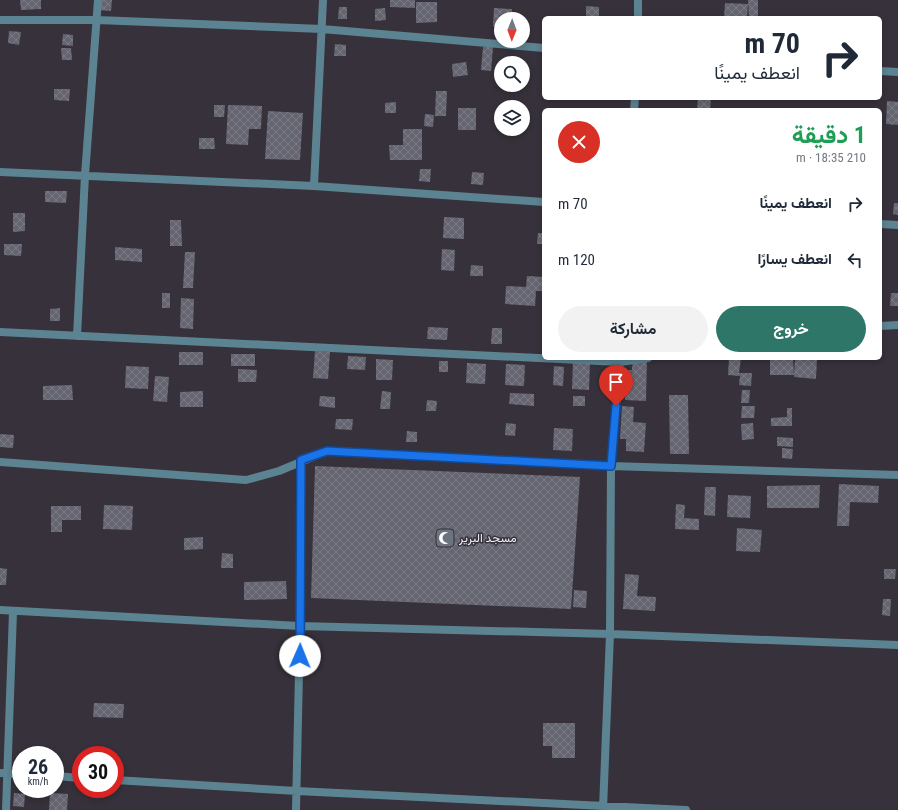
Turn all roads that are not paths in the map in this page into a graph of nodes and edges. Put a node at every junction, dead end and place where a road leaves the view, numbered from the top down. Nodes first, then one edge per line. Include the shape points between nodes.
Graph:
1 (98, 0) edge
2 (324, 0) edge
3 (638, 0) edge
4 (638, 16) edge
5 (0, 20) edge
6 (97, 20) junction
7 (322, 29) junction
8 (542, 48) edge
9 (882, 71) edge
10 (898, 72) edge
11 (0, 172) edge
12 (85, 175) junction
13 (314, 186) junction
14 (542, 202) edge
15 (882, 224) edge
16 (898, 225) edge
17 (898, 325) edge
18 (882, 326) edge
19 (0, 332) edge
20 (77, 336) junction
21 (542, 357) edge
22 (620, 360) edge
23 (301, 460) junction
24 (0, 462) edge
25 (611, 466) junction
26 (898, 475) edge
27 (0, 610) edge
28 (13, 612) junction
29 (300, 626) junction
30 (610, 634) junction
31 (898, 646) edge
32 (3, 773) edge
33 (124, 781) edge
34 (296, 791) junction
35 (603, 808) edge
36 (6, 810) edge
37 (296, 810) edge
38 (686, 810) edge

1 - 6 street
2 - 7 street
3 - 4 street
5 - 6 street
6 - 7 street
6 - 12 street
7 - 8 street
7 - 13 street
9 - 10 street
11 - 12 street
12 - 13 street
12 - 20 street
13 - 14 street
15 - 16 street
17 - 18 street
19 - 20 street
20 - 21 street
22 - 25 street
23 - 24 street via 279,471 246,480
23 - 25 street via 327,451
23 - 29 street
25 - 26 street
25 - 30 street
27 - 28 street
28 - 29 street
28 - 32 street
29 - 30 street
29 - 34 street
30 - 31 street
30 - 35 street
32 - 36 street
33 - 34 street
34 - 35 street
34 - 37 street
35 - 38 street

